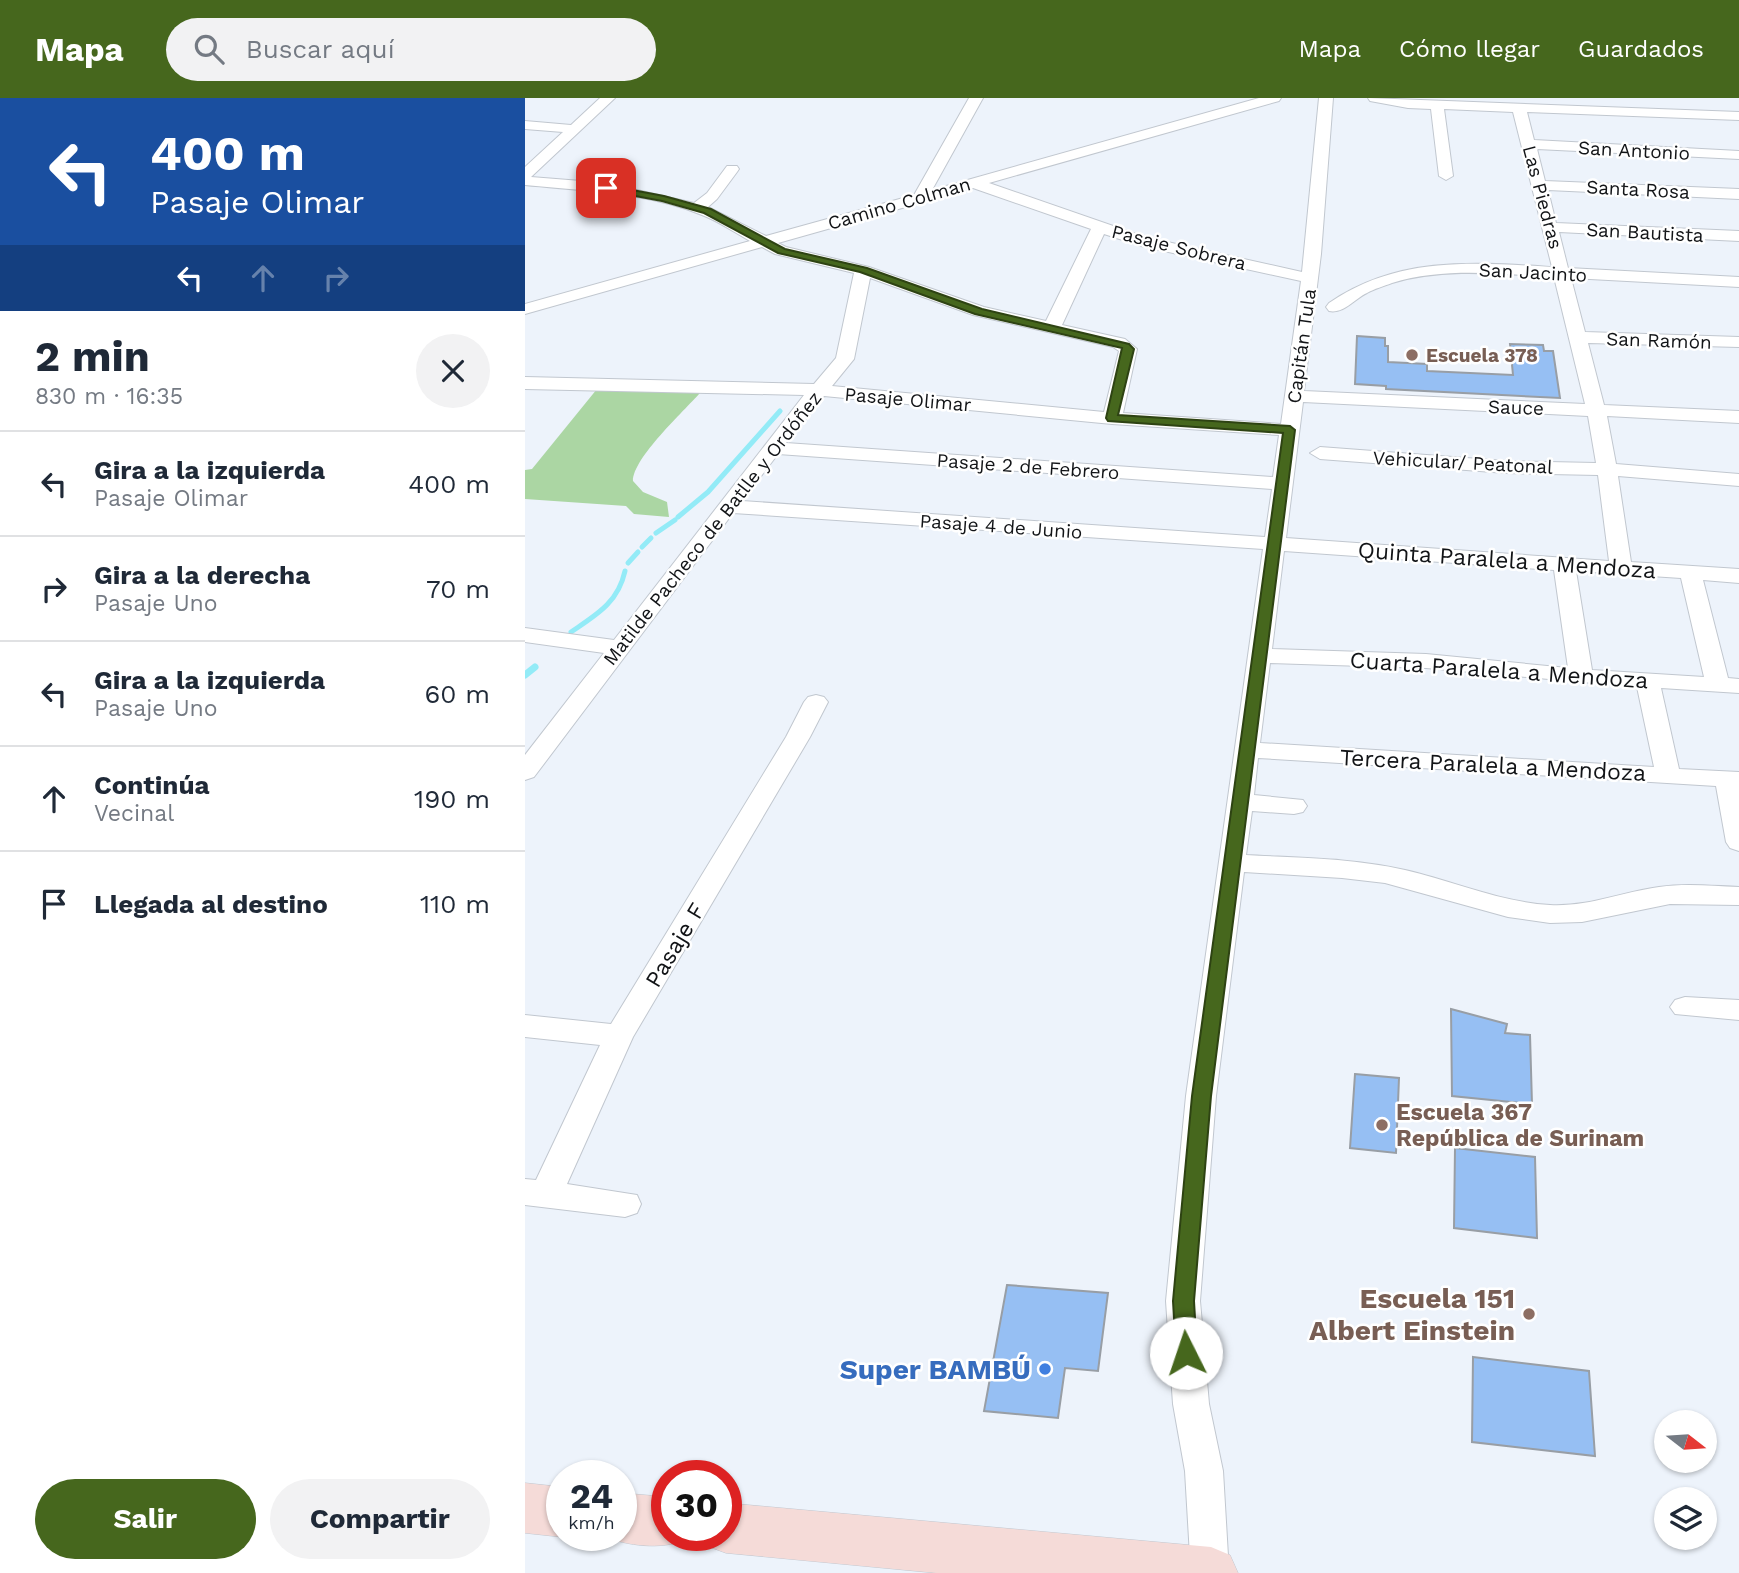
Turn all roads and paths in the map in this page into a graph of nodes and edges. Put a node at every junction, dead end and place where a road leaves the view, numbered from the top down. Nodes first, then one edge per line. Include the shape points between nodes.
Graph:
1 (607, 98) edge
2 (976, 98) edge
3 (1274, 98) edge
4 (1326, 98) edge
5 (1375, 98) edge
6 (1457, 98) edge
7 (1564, 98) edge
8 (1573, 98) edge
9 (1680, 98) edge
10 (1437, 105) junction
11 (1484, 106) junction
12 (1520, 108) junction
13 (1538, 108) junction
14 (1614, 111) junction
15 (1739, 116) edge
16 (525, 125) edge
17 (574, 129) junction
18 (1528, 144) junction
19 (1739, 155) edge
20 (732, 169) dead end
21 (525, 175) edge
22 (1446, 176) dead end
23 (525, 181) edge
24 (971, 182) junction
25 (1538, 185) junction
26 (1739, 194) edge
27 (920, 198) junction
28 (697, 208) junction
29 (1100, 226) junction
30 (1551, 227) junction
31 (1739, 236) edge
32 (764, 242) junction
33 (863, 270) junction
34 (1563, 273) junction
35 (1310, 278) junction
36 (1739, 282) edge
37 (1335, 307) dead end
38 (525, 309) edge
39 (1051, 329) junction
40 (1579, 337) junction
41 (1739, 342) edge
42 (525, 383) edge
43 (819, 390) junction
44 (1294, 396) junction
45 (1596, 409) junction
46 (1739, 416) edge
47 (1112, 418) junction
48 (1290, 430) junction
49 (773, 447) junction
50 (1319, 453) dead end
51 (1608, 469) junction
52 (1739, 480) edge
53 (1282, 485) junction
54 (727, 506) junction
55 (1274, 545) junction
56 (1564, 563) junction
57 (1621, 567) junction
58 (1690, 572) junction
59 (1739, 576) edge
60 (525, 635) edge
61 (619, 648) junction
62 (1259, 656) junction
63 (1581, 676) junction
64 (1648, 681) junction
65 (1729, 685) edge
66 (816, 702) dead end
67 (1247, 750) junction
68 (527, 766) edge
69 (1668, 776) junction
70 (1733, 780) edge
71 (1240, 802) junction
72 (1293, 806) dead end
73 (1739, 842) edge
74 (1232, 863) junction
75 (1739, 896) edge
76 (1685, 1007) dead end
77 (1739, 1010) edge
78 (525, 1026) edge
79 (619, 1036) junction
80 (536, 1193) edge
81 (625, 1204) dead end
82 (525, 1508) edge
83 (546, 1510) edge
84 (742, 1530) edge
85 (1138, 1570) edge
86 (1211, 1573) edge

1 - 17 street
2 - 27 street
3 - 24 street, Camino Colman
4 - 35 street, Capitán Tula
5 - 10 street
6 - 11 street
7 - 13 street
8 - 14 street
9 - 15 street
10 - 11 street
10 - 22 street
11 - 12 street
12 - 13 street
12 - 18 street, Las Piedras
13 - 14 street
14 - 15 street
16 - 17 street
17 - 21 street
18 - 19 street, San Antonio
18 - 25 street, Las Piedras
20 - 28 street
23 - 28 street via 606,188
24 - 27 street, Camino Colman
24 - 29 street, Pasaje Sobrera
25 - 26 street, Santa Rosa
25 - 30 street, Las Piedras
27 - 32 street, Camino Colman
28 - 32 street
29 - 35 street, Pasaje Sobrera via 1141,242
29 - 39 street
30 - 31 street, San Bautista
30 - 34 street, Las Piedras
32 - 33 street
32 - 38 street, Camino Colman
33 - 39 street via 979,311
33 - 43 street, Matilde Pacheco de Batlle y Ordóñez via 845,359
34 - 36 street, San Jacinto
34 - 37 street, San Jacinto via 1460,269 1421,273 1367,285
34 - 40 street, Las Piedras
35 - 44 street, Capitán Tula
39 - 47 street via 1128,349
40 - 41 street, San Ramón
40 - 45 street, Las Piedras
42 - 43 street, Pasaje Olimar
43 - 47 street, Pasaje Olimar
43 - 49 street, Matilde Pacheco de Batlle y Ordóñez
44 - 45 street, Sauce
44 - 48 street, Capitán Tula
45 - 46 street, Sauce
45 - 51 street
47 - 48 street, Pasaje Olimar
48 - 53 street, Capitán Tula
49 - 53 street, Pasaje 2 de Febrero
49 - 54 street, Matilde Pacheco de Batlle y Ordóñez
50 - 51 street, Vehicular/ Peatonal via 1506,467
51 - 52 street, Vehicular/ Peatonal
51 - 57 street
53 - 55 street, Capitán Tula
54 - 55 street, Pasaje 4 de Junio
54 - 61 street, Matilde Pacheco de Batlle y Ordóñez
55 - 56 street, Quinta Paralela a Mendoza
55 - 62 street, Capitán Tula
56 - 57 street, Quinta Paralela a Mendoza
56 - 63 street
57 - 58 street, Quinta Paralela a Mendoza
58 - 59 street, Quinta Paralela a Mendoza
58 - 65 street
60 - 61 street
61 - 68 street, Matilde Pacheco de Batlle y Ordóñez
62 - 63 street, Cuarta Paralela a Mendoza via 1426,661
62 - 67 street, Capitán Tula
63 - 64 street, Cuarta Paralela a Mendoza
64 - 65 street, Cuarta Paralela a Mendoza
64 - 69 street
66 - 79 street, Pasaje F
67 - 69 street, Tercera Paralela a Mendoza
67 - 71 street, Capitán Tula
69 - 70 street, Tercera Paralela a Mendoza
70 - 73 street
71 - 72 street
71 - 74 street, Capitán Tula
74 - 75 street via 1372,872 1492,904 1571,915 1657,896
74 - 86 street, Capitán Tula via 1200,1108 1183,1301
76 - 77 street
78 - 79 street
79 - 80 street, Pasaje F
80 - 81 street
82 - 83 main road
84 - 85 main road
85 - 86 main road

